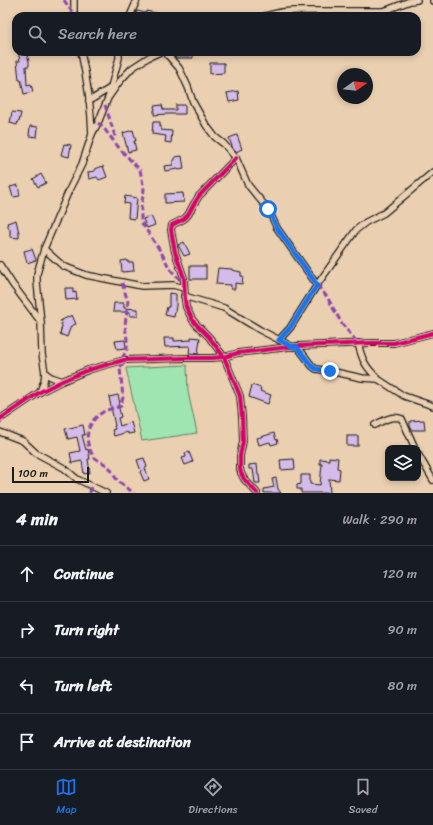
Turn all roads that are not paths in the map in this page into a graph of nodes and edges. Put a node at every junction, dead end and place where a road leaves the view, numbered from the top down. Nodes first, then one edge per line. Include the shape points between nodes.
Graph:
1 (74, 0) edge
2 (137, 0) edge
3 (417, 0) edge
4 (74, 12) edge
5 (132, 12) edge
6 (282, 12) edge
7 (374, 12) edge
8 (374, 12) edge
9 (82, 56) edge
10 (119, 56) edge
11 (151, 56) edge
12 (168, 56) edge
13 (120, 81) junction
14 (111, 87) junction
15 (108, 98) junction
16 (90, 101) junction
17 (91, 116) junction
18 (98, 123) junction
19 (92, 134) junction
20 (236, 158) junction
21 (433, 172) edge
22 (44, 249) junction
23 (0, 265) edge
24 (317, 285) junction
25 (184, 288) junction
26 (184, 296) junction
27 (41, 322) junction
28 (433, 333) edge
29 (279, 340) junction
30 (358, 343) junction
31 (295, 346) junction
32 (224, 357) junction
33 (45, 373) junction
34 (378, 379) junction
35 (62, 381) junction
36 (40, 392) junction
37 (433, 406) edge
38 (0, 419) edge
39 (376, 425) dead end
40 (0, 432) edge
41 (414, 445) edge
42 (421, 459) edge
43 (433, 480) edge
44 (106, 493) edge
45 (258, 493) edge

1 - 4 street
2 - 5 street
3 - 7 street
6 - 8 street
9 - 16 street
10 - 14 street
11 - 13 street via 132,68
12 - 20 street via 179,68 206,125
13 - 14 street
13 - 15 street
14 - 15 street
14 - 16 street
15 - 18 street
16 - 17 street
17 - 18 street
17 - 19 street
18 - 19 street
19 - 22 street via 82,164
20 - 24 street via 248,185 268,209 277,228
20 - 25 street via 199,196 188,215 172,226
21 - 24 street via 384,213 356,230
22 - 25 street via 63,266 86,275 142,286 173,285
22 - 27 street via 37,274
23 - 27 street
24 - 29 street via 290,328
25 - 26 street
26 - 29 street via 224,308
26 - 32 street via 192,319
27 - 33 street
28 - 30 street via 394,343
29 - 31 street
30 - 31 street
30 - 34 street via 367,368
31 - 32 street
31 - 34 street via 316,369
32 - 35 street via 124,360 88,370
32 - 45 street via 241,400 243,441 240,469 244,479
33 - 35 street
33 - 36 street
34 - 37 street via 404,396
35 - 36 street
36 - 38 street
39 - 41 street via 392,417 400,418 404,421
40 - 44 street via 24,441 36,453 64,468 77,479
42 - 43 street

